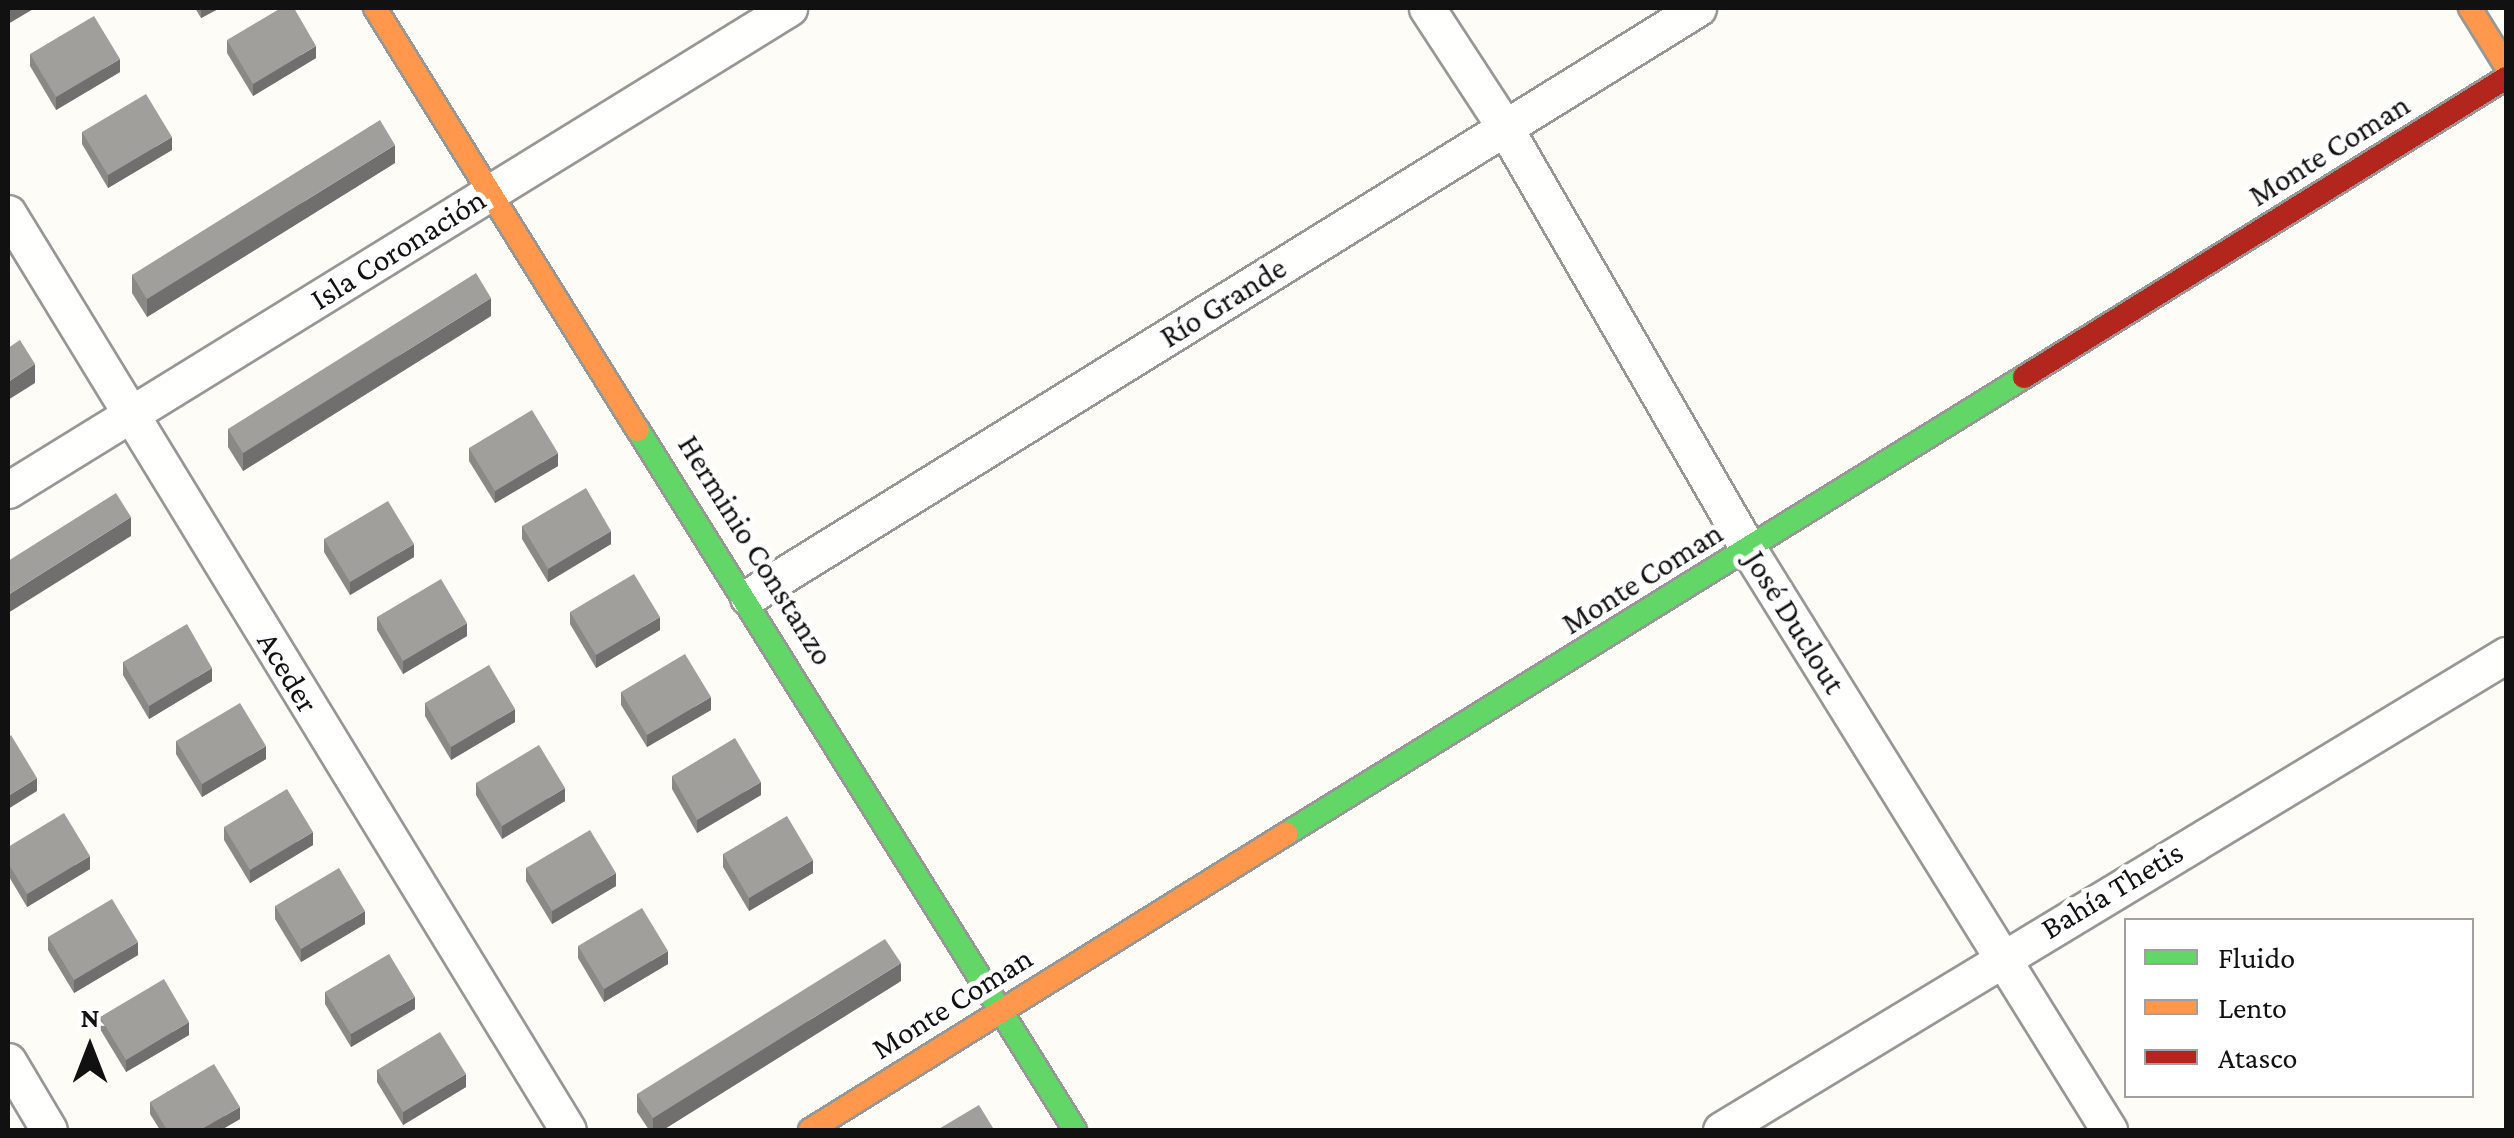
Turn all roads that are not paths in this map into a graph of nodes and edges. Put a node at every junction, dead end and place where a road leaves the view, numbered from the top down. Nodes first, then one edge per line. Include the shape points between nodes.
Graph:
1 (375, 8) edge
2 (789, 8) edge
3 (1427, 8) edge
4 (1698, 8) edge
5 (2470, 8) edge
6 (2506, 66) edge
7 (2506, 78) edge
8 (1504, 126) junction
9 (492, 190) junction
10 (8, 213) edge
11 (131, 415) junction
12 (8, 490) edge
13 (1750, 550) junction
14 (748, 597) junction
15 (2506, 655) edge
16 (2004, 954) junction
17 (1002, 1011) junction
18 (8, 1061) edge
19 (49, 1130) edge
20 (568, 1130) edge
21 (810, 1130) edge
22 (1075, 1130) edge
23 (1720, 1130) edge
24 (2109, 1130) edge

1 - 9 street, Herminio Constanzo
2 - 9 street, Isla Coronación
3 - 8 street, José Duclout
4 - 8 street, Río Grande
5 - 6 street
7 - 13 street, Monte Coman
8 - 13 street, José Duclout
8 - 14 street, Río Grande
9 - 11 street, Isla Coronación
9 - 14 street, Herminio Constanzo
10 - 11 street, Aceder
11 - 12 street, Isla Coronación
11 - 20 street, Aceder
13 - 16 street, José Duclout
13 - 17 street, Monte Coman
14 - 17 street, Herminio Constanzo
15 - 16 street, Bahía Thetis
16 - 23 street, Bahía Thetis
16 - 24 street, José Duclout
17 - 21 street, Monte Coman
17 - 22 street, Herminio Constanzo
18 - 19 street

